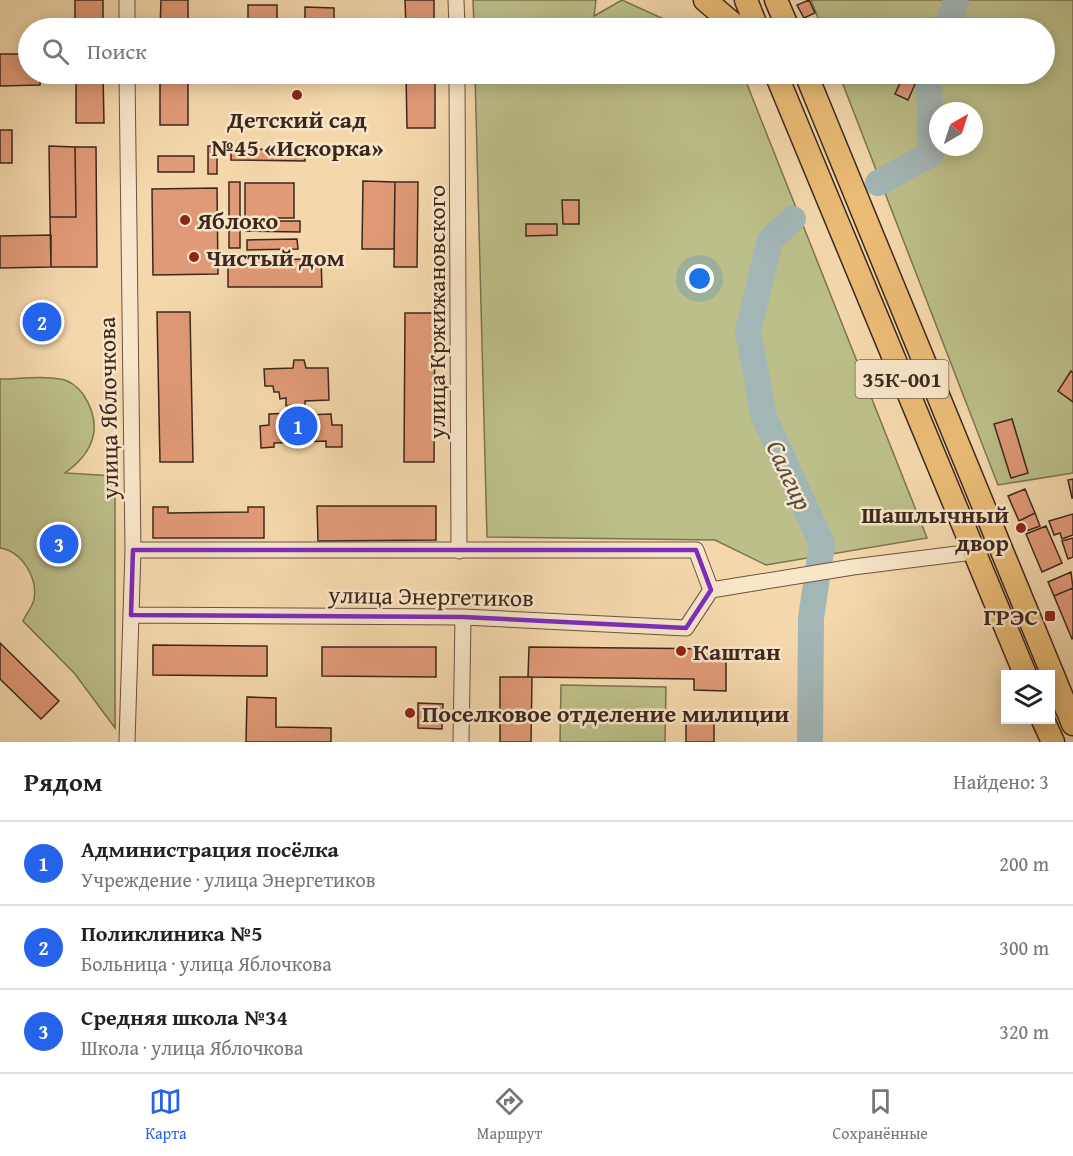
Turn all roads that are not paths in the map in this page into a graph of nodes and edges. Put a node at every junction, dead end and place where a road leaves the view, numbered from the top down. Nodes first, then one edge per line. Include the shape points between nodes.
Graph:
1 (128, 0) edge
2 (456, 0) edge
3 (705, 0) edge
4 (746, 0) edge
5 (776, 0) edge
6 (127, 18) edge
7 (457, 18) edge
8 (726, 18) edge
9 (754, 18) edge
10 (784, 18) edge
11 (127, 84) edge
12 (457, 84) edge
13 (779, 84) edge
14 (810, 84) edge
15 (133, 550) junction
16 (459, 551) junction
17 (973, 552) junction
18 (711, 590) junction
19 (131, 615) junction
20 (463, 617) junction
21 (1023, 670) edge
22 (1046, 724) edge
23 (1073, 724) edge
24 (127, 742) edge
25 (461, 742) edge
26 (1053, 742) edge

1 - 6 street
2 - 7 street
3 - 8 main road
4 - 9 main road
5 - 10 main road
11 - 15 street, улица Яблочкова
12 - 16 street, улица Кржижановского
13 - 17 main road, 35К-001
14 - 23 main road, 35К-001
15 - 16 street, улица Энергетиков
15 - 19 street, улица Яблочкова
16 - 18 street, улица Энергетиков via 696,550
17 - 18 street
17 - 21 main road, 35К-001
18 - 20 street, улица Энергетиков via 686,628
19 - 20 street, улица Энергетиков
19 - 24 street, улица Яблочкова
20 - 25 street
22 - 26 main road

